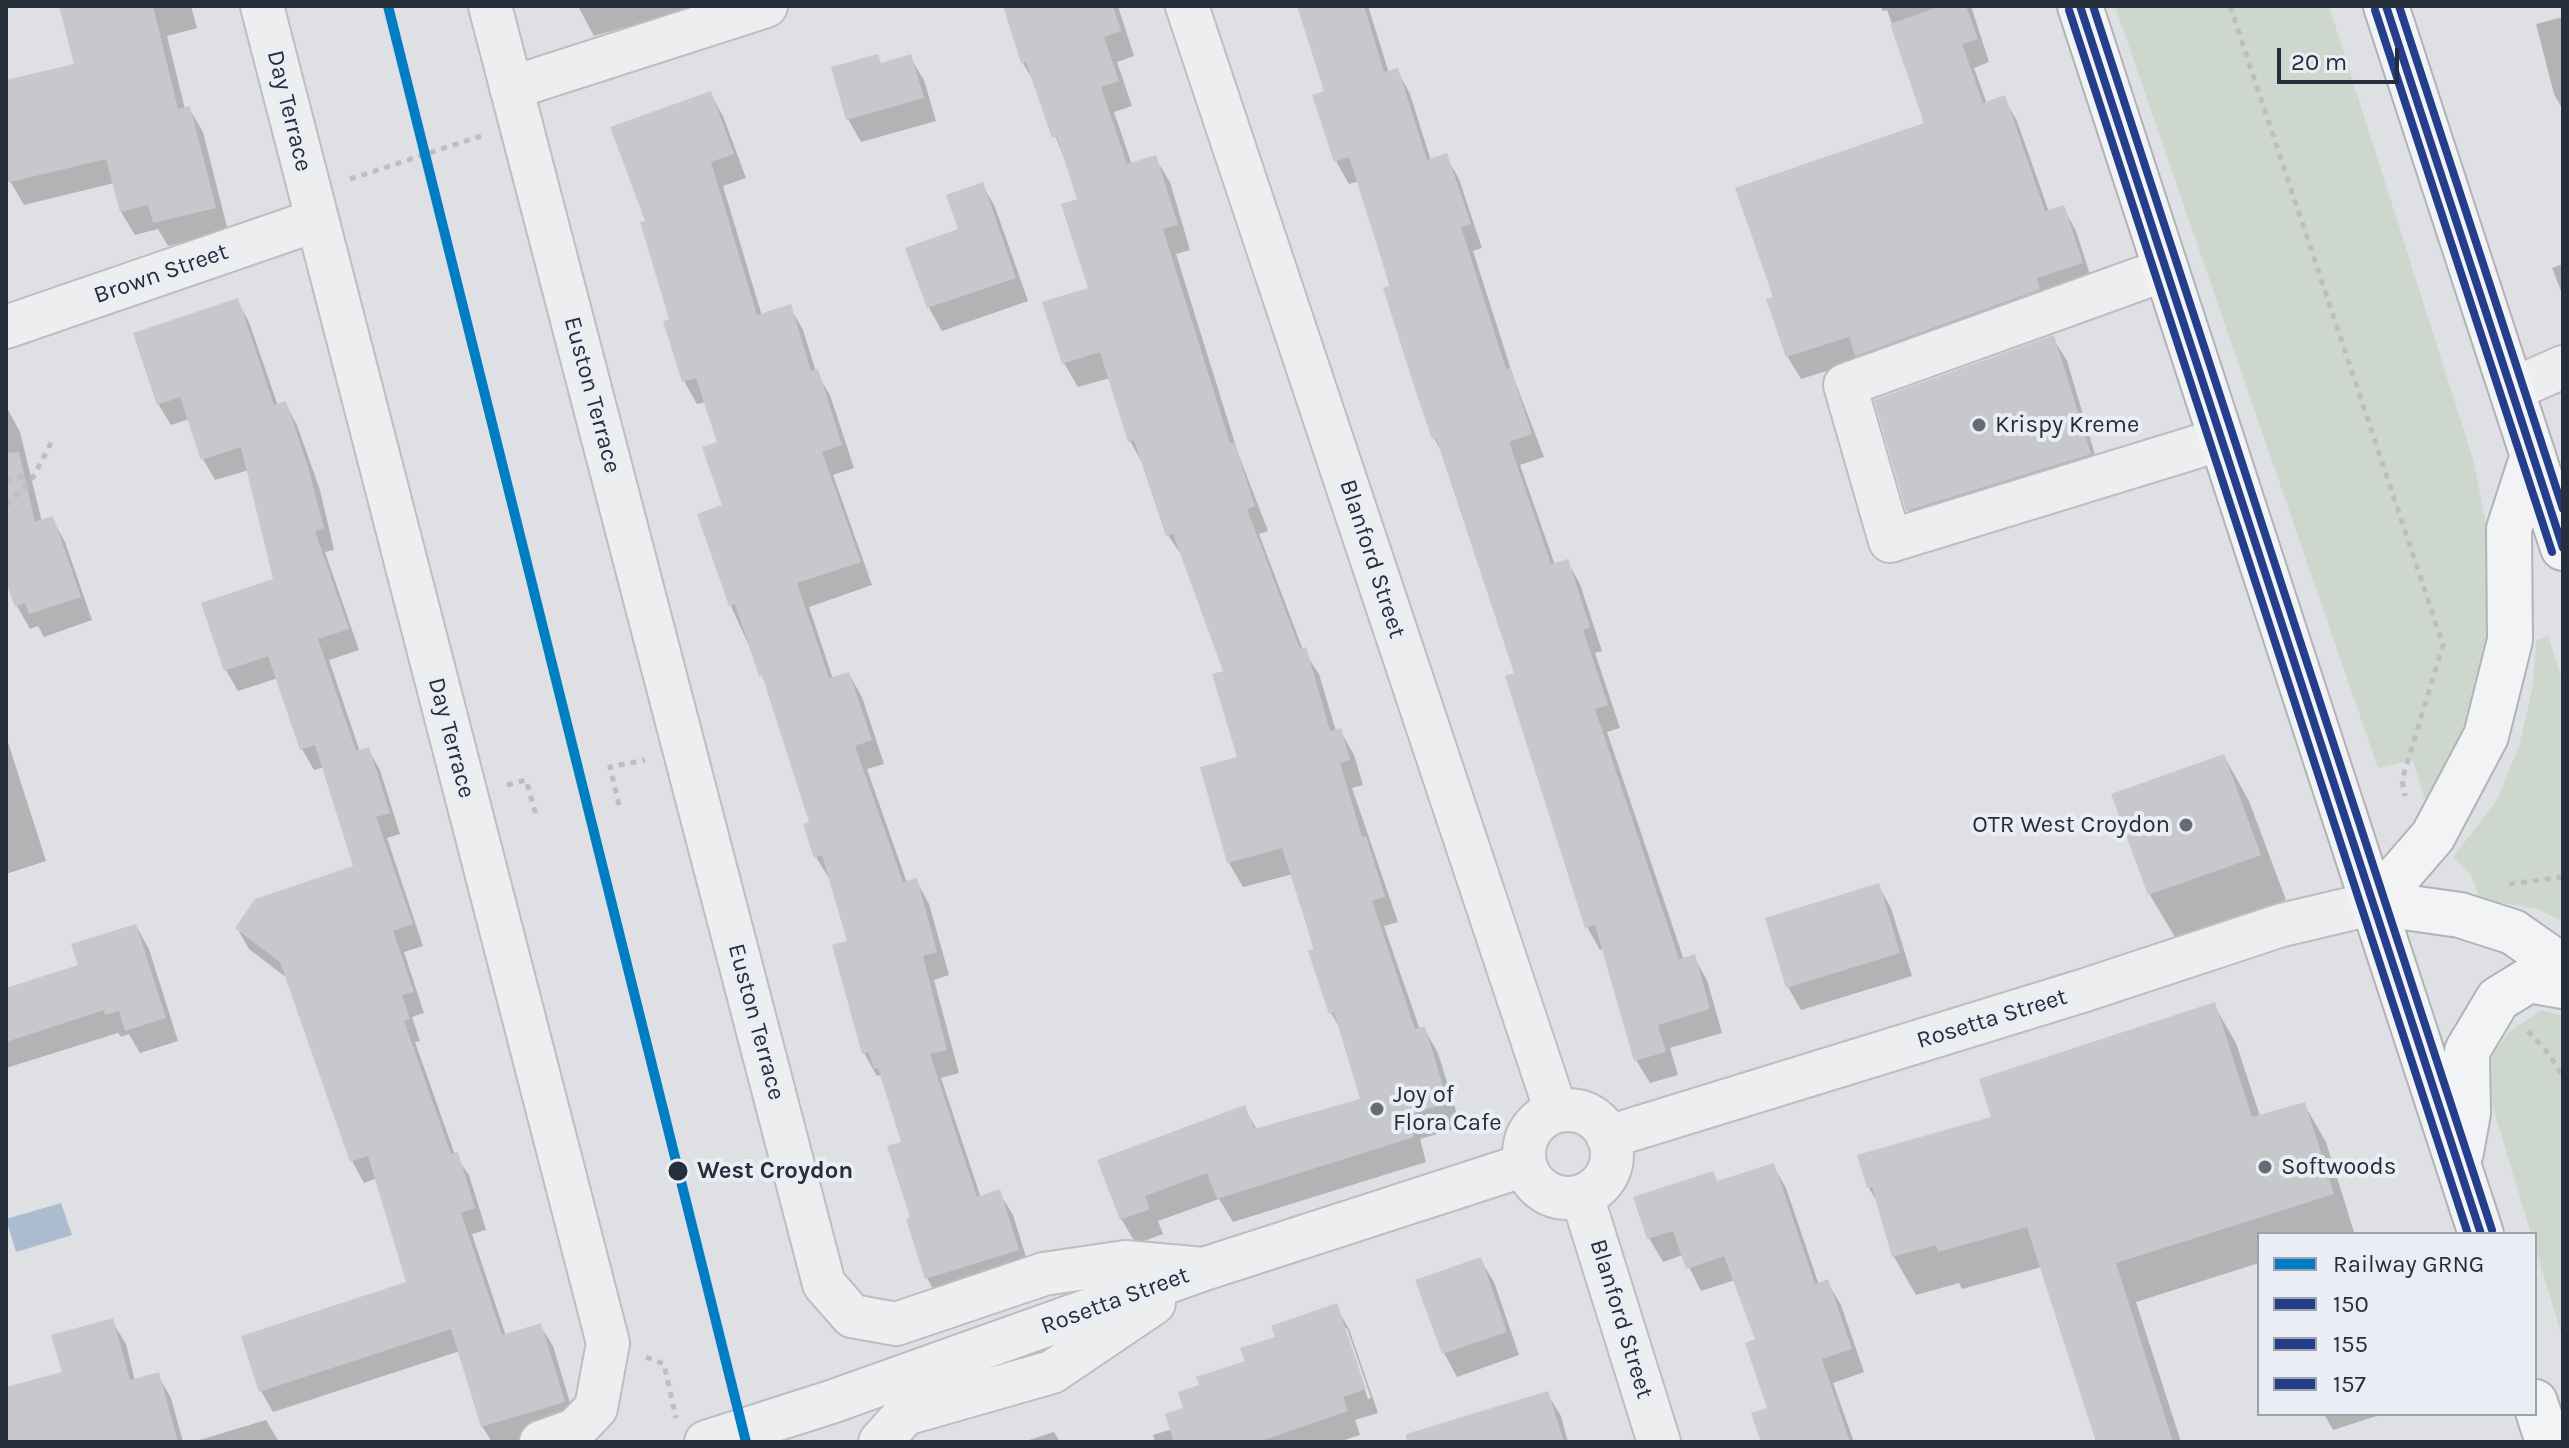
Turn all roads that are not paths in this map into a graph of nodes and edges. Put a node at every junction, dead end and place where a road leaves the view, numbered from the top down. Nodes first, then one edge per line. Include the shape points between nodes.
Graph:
1 (262, 6) edge
2 (490, 6) edge
3 (766, 6) edge
4 (1187, 6) edge
5 (2080, 6) edge
6 (2386, 6) edge
7 (516, 106) junction
8 (313, 206) junction
9 (2167, 269) junction
10 (6, 327) edge
11 (2563, 367) edge
12 (2511, 390) junction
13 (2222, 439) junction
14 (2533, 455) junction
15 (2563, 548) edge
16 (2375, 903) junction
17 (2563, 967) edge
18 (2563, 986) edge
19 (1556, 1111) junction
20 (1608, 1137) junction
21 (1525, 1165) junction
22 (2458, 1166) junction
23 (1582, 1196) junction
24 (2480, 1232) edge
25 (1204, 1269) junction
26 (2537, 1408) edge
27 (894, 1428) edge
28 (692, 1436) edge
29 (541, 1442) edge
30 (1659, 1442) edge
31 (2548, 1442) edge

1 - 8 street, Day Terrace
2 - 7 street, Euston Terrace
3 - 7 street
4 - 19 street, Blanford Street
5 - 9 highway
6 - 12 highway
7 - 25 street, Euston Terrace via 824,1284 852,1316 896,1324 1044,1274 1125,1262
8 - 10 street, Brown Street
8 - 29 street, Day Terrace via 608,1343 596,1408 575,1430
9 - 13 highway
9 - 13 street via 1845,385 1890,541
11 - 12 street
12 - 14 highway
13 - 16 highway
14 - 15 highway
14 - 16 highway via 2509,529 2510,640 2486,736 2433,836
16 - 17 highway via 2460,915 2513,932
16 - 20 street, Rosetta Street via 2282,925
16 - 22 highway
18 - 22 highway via 2529,980 2498,999 2467,1051 2468,1113
19 - 20 street via 1584,1113
19 - 21 street via 1531,1130
20 - 23 street via 1612,1159 1607,1174
21 - 23 street via 1550,1194
21 - 25 street, Rosetta Street
22 - 24 highway
23 - 30 street, Blanford Street
25 - 27 street via 1052,1372
25 - 28 street, Rosetta Street via 831,1402
26 - 31 highway

